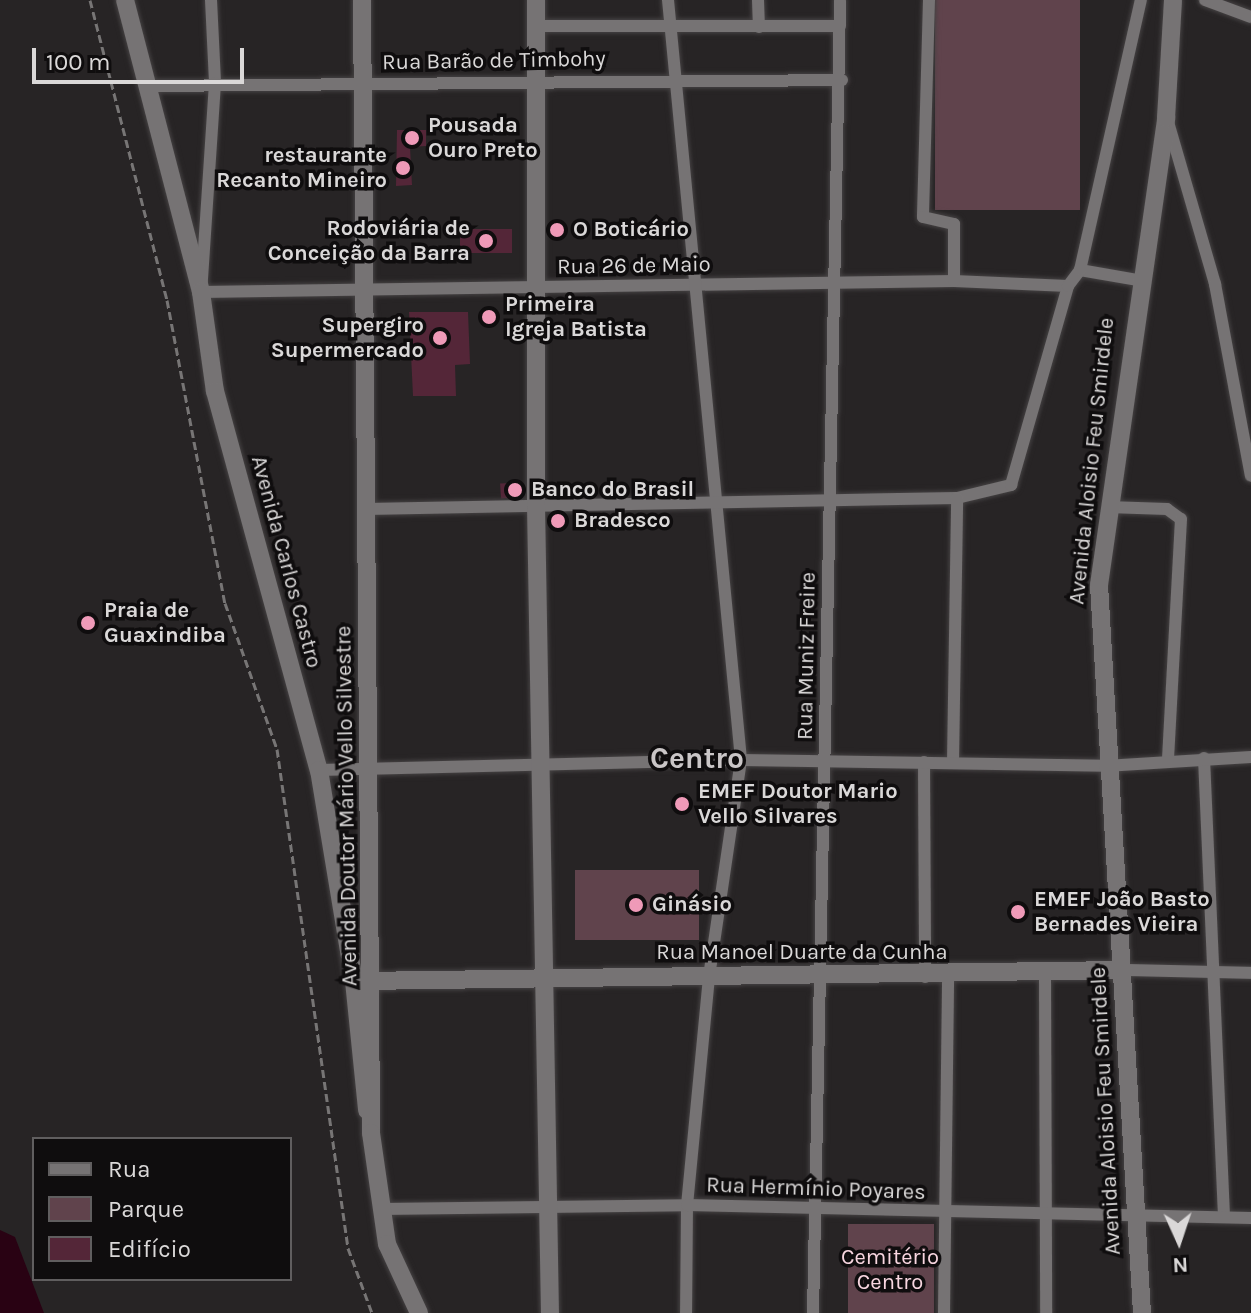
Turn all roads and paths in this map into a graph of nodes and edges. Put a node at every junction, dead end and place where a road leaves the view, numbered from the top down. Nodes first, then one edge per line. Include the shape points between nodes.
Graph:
1 (90, 0) edge
2 (125, 0) edge
3 (211, 0) edge
4 (362, 0) edge
5 (536, 0) edge
6 (668, 0) edge
7 (758, 0) edge
8 (840, 0) edge
9 (929, 0) edge
10 (1141, 0) edge
11 (1173, 0) edge
12 (1205, 0) edge
13 (1251, 17) edge
14 (536, 26) junction
15 (670, 26) junction
16 (840, 26) junction
17 (759, 27) junction
18 (676, 78) junction
19 (533, 79) junction
20 (842, 80) junction
21 (215, 83) junction
22 (365, 84) junction
23 (146, 86) junction
24 (1166, 118) junction
25 (1080, 270) junction
26 (1138, 280) junction
27 (954, 281) junction
28 (838, 283) junction
29 (695, 285) junction
30 (1068, 286) junction
31 (537, 287) junction
32 (366, 290) junction
33 (201, 292) junction
34 (1251, 476) edge
35 (957, 498) junction
36 (830, 499) junction
37 (719, 501) junction
38 (536, 505) junction
39 (1108, 507) junction
40 (366, 509) junction
41 (1251, 757) edge
42 (1204, 758) junction
43 (741, 760) junction
44 (825, 760) junction
45 (1168, 760) junction
46 (542, 762) junction
47 (924, 762) junction
48 (953, 763) junction
49 (373, 764) junction
50 (1105, 766) junction
51 (319, 770) junction
52 (1123, 970) junction
53 (1214, 973) junction
54 (1251, 973) edge
55 (1045, 974) junction
56 (948, 976) junction
57 (709, 977) junction
58 (925, 977) junction
59 (821, 978) junction
60 (374, 980) junction
61 (543, 980) junction
62 (354, 981) junction
63 (371, 1133) junction
64 (687, 1205) junction
65 (548, 1206) junction
66 (380, 1209) junction
67 (818, 1209) junction
68 (947, 1214) junction
69 (1049, 1214) junction
70 (1224, 1217) junction
71 (1135, 1218) junction
72 (1251, 1218) edge
73 (372, 1313) edge
74 (419, 1313) edge
75 (550, 1313) edge
76 (686, 1313) edge
77 (813, 1313) edge
78 (944, 1313) edge
79 (1046, 1313) edge
80 (1142, 1313) edge

1 - 73 path via 167,300 225,603 277,749 348,1248
2 - 23 street
3 - 21 street, Avenida Carlos Castro
4 - 22 street, Avenida Doutor Mário Vello Silvestre
5 - 14 street
6 - 15 street
7 - 17 street
8 - 16 street, Rua Muniz Freire
9 - 27 street via 923,211 929,221 954,224
10 - 25 street
11 - 24 street, Avenida Aloisio Feu Smirdele
12 - 13 street
14 - 15 street
14 - 19 street
15 - 17 street
15 - 18 street
16 - 17 street
16 - 20 street, Rua Muniz Freire
18 - 19 street, Rua Barão de Timbohy
18 - 20 street, Rua Barão de Timbohy
18 - 29 street
19 - 22 street, Rua Barão de Timbohy
19 - 31 street
20 - 28 street, Rua Muniz Freire
21 - 22 street, Rua Barão de Timbohy
21 - 23 street, Rua Barão de Timbohy
21 - 33 street, Avenida Carlos Castro
22 - 32 street, Avenida Doutor Mário Vello Silvestre
23 - 33 street
24 - 26 street, Avenida Aloisio Feu Smirdele
24 - 34 street via 1215,284
25 - 26 street
25 - 30 street
26 - 39 street, Avenida Aloisio Feu Smirdele
27 - 28 street, Rua 26 de Maio
27 - 30 street, Rua 26 de Maio
28 - 29 street, Rua 26 de Maio
28 - 36 street, Rua Muniz Freire
29 - 31 street, Rua 26 de Maio
29 - 37 street
30 - 35 street via 1018,476 985,495
31 - 32 street, Rua 26 de Maio
31 - 38 street
32 - 33 street, Rua 26 de Maio
32 - 40 street, Avenida Doutor Mário Vello Silvestre
33 - 51 street, Avenida Carlos Castro via 215,391
35 - 36 street
35 - 48 street
36 - 37 street
36 - 44 street, Rua Muniz Freire
37 - 38 street
37 - 43 street
38 - 40 street
38 - 46 street
39 - 45 street via 1167,509 1181,519
39 - 50 street, Avenida Aloisio Feu Smirdele via 1099,585
40 - 49 street, Avenida Doutor Mário Vello Silvestre
41 - 42 street
42 - 45 street
42 - 53 street
43 - 44 street
43 - 46 street
43 - 57 street
44 - 47 street
44 - 59 street, Rua Muniz Freire
45 - 50 street
46 - 49 street
46 - 61 street
47 - 48 street
47 - 58 street
48 - 50 street
49 - 51 street
49 - 60 street, Avenida Doutor Mário Vello Silvestre
50 - 52 street, Avenida Aloisio Feu Smirdele
51 - 62 street, Avenida Carlos Castro
52 - 53 street, Rua Manoel Duarte da Cunha
52 - 55 street, Rua Manoel Duarte da Cunha
52 - 71 street, Avenida Aloisio Feu Smirdele
53 - 54 street, Rua Manoel Duarte da Cunha
53 - 70 street
55 - 56 street, Rua Manoel Duarte da Cunha
55 - 69 street
56 - 58 street, Rua Manoel Duarte da Cunha
56 - 68 street
57 - 59 street, Rua Manoel Duarte da Cunha
57 - 61 street, Rua Manoel Duarte da Cunha
57 - 64 street
58 - 59 street, Rua Manoel Duarte da Cunha
59 - 67 street, Rua Muniz Freire
60 - 61 street, Rua Manoel Duarte da Cunha
60 - 62 street, Rua Manoel Duarte da Cunha
60 - 63 street, Avenida Doutor Mário Vello Silvestre
61 - 65 street
62 - 63 street, Avenida Carlos Castro
63 - 66 street, Avenida Doutor Mário Vello Silvestre
64 - 65 street, Rua Hermínio Poyares
64 - 67 street, Rua Hermínio Poyares
64 - 76 street
65 - 66 street, Rua Hermínio Poyares
65 - 75 street
66 - 74 street, Avenida Doutor Mário Vello Silvestre via 387,1244
67 - 68 street, Rua Hermínio Poyares
67 - 77 street, Rua Muniz Freire
68 - 69 street, Rua Hermínio Poyares
68 - 78 street
69 - 71 street, Rua Hermínio Poyares
69 - 79 street
70 - 71 street, Rua Hermínio Poyares
70 - 72 street, Rua Hermínio Poyares
71 - 80 street, Avenida Aloisio Feu Smirdele

